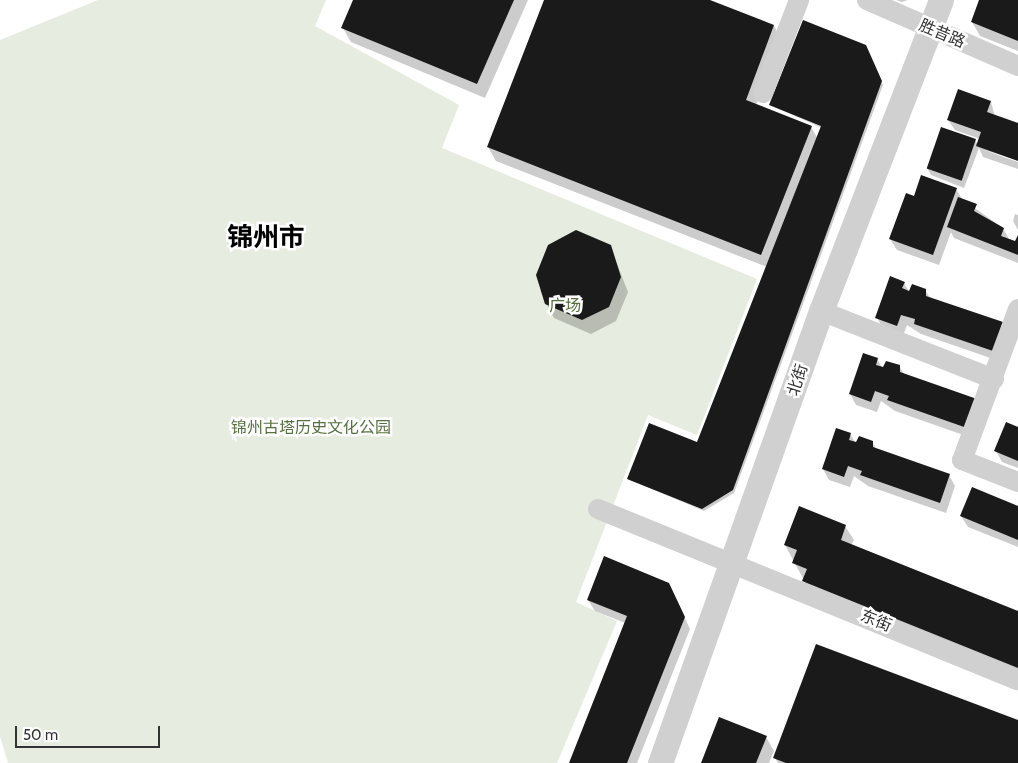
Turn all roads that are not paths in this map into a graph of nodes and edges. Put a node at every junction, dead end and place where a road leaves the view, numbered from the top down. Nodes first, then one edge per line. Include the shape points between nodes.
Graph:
1 (799, 0) edge
2 (867, 0) edge
3 (941, 0) edge
4 (929, 29) junction
5 (1018, 66) edge
6 (763, 93) dead end
7 (1018, 309) edge
8 (821, 311) junction
9 (994, 379) junction
10 (1018, 482) edge
11 (598, 509) dead end
12 (734, 562) junction
13 (1018, 680) edge
14 (660, 763) edge

1 - 6 street
2 - 4 street, 胜昔路
3 - 4 street, 北街
4 - 5 street, 胜昔路
4 - 8 street, 北街
7 - 9 street
8 - 9 street
8 - 12 street, 北街
9 - 10 street via 962,460
11 - 12 street, 东街
12 - 13 street, 东街
12 - 14 street, 北街

